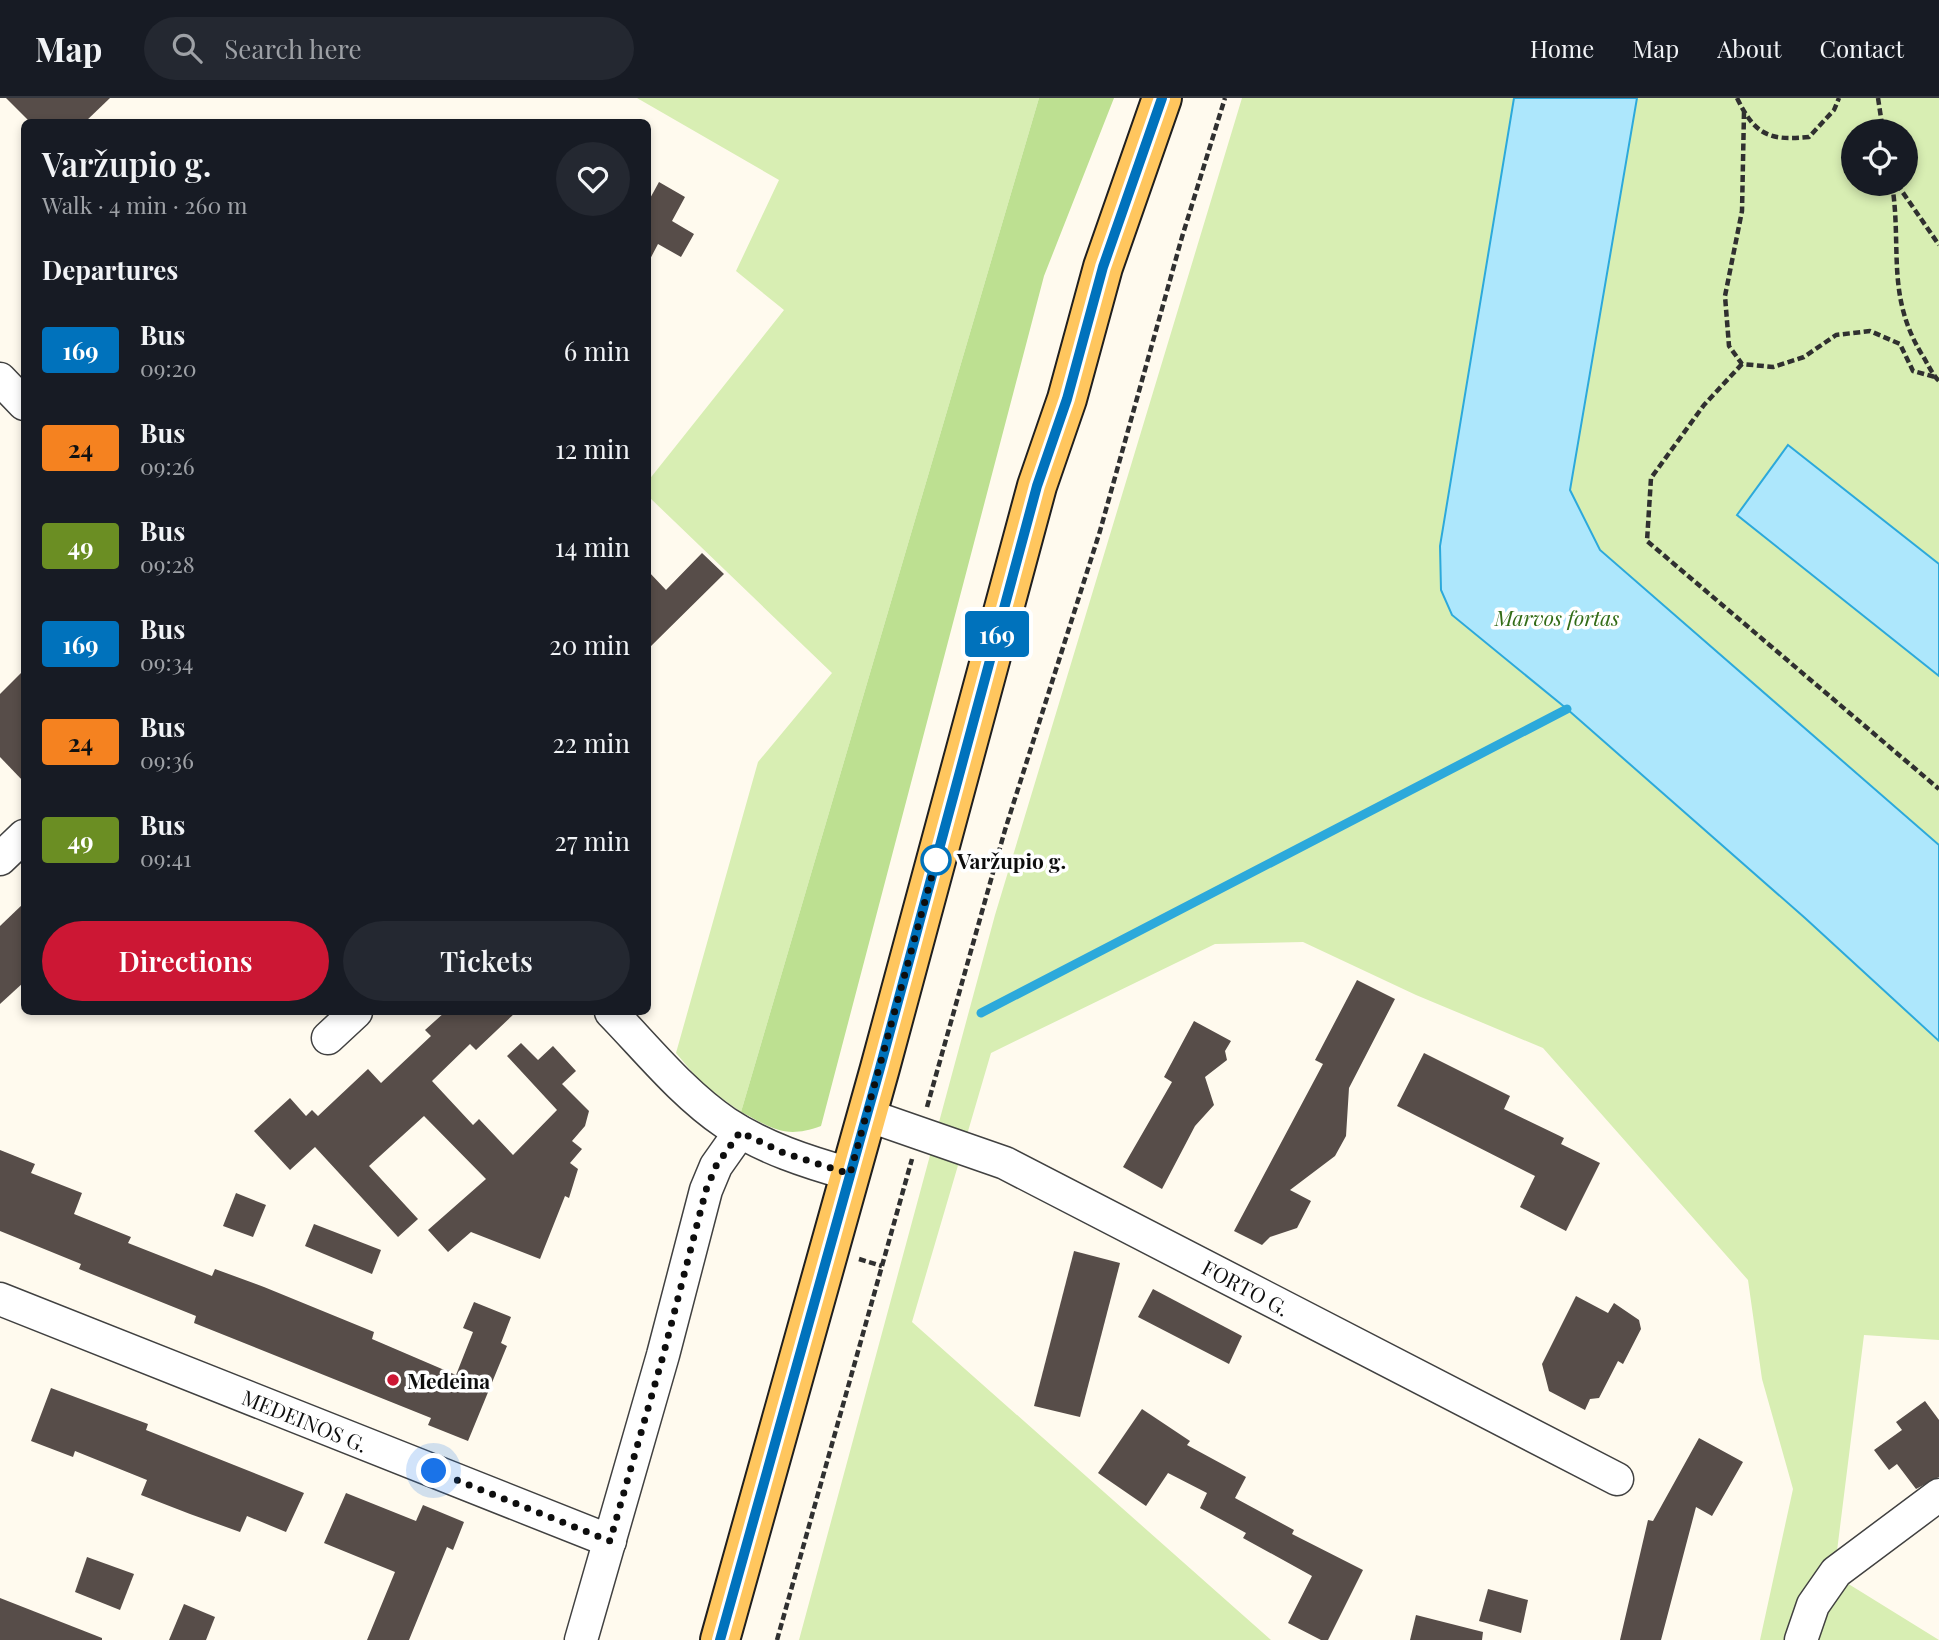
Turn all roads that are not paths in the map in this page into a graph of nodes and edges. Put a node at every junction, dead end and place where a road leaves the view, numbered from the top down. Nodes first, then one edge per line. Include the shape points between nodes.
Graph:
1 (1162, 98) edge
2 (0, 379) edge
3 (21, 401) edge
4 (21, 839) edge
5 (0, 859) edge
6 (353, 1015) edge
7 (614, 1015) edge
8 (328, 1038) dead end
9 (867, 1115) junction
10 (740, 1132) junction
11 (850, 1174) junction
12 (0, 1299) edge
13 (1616, 1479) dead end
14 (1939, 1495) edge
15 (610, 1541) junction
16 (581, 1640) edge
17 (720, 1640) edge
18 (1801, 1640) edge

1 - 9 main road via 1103,267 1067,399 1037,486
2 - 3 street
4 - 5 street
6 - 8 street
7 - 10 street via 703,1106
9 - 11 main road
9 - 13 street, FORTO G. via 1005,1163
10 - 11 street via 784,1153
10 - 15 street via 716,1166 706,1190
11 - 17 main road
12 - 15 street, MEDEINOS G.
14 - 18 street via 1836,1573 1813,1605
15 - 16 street

